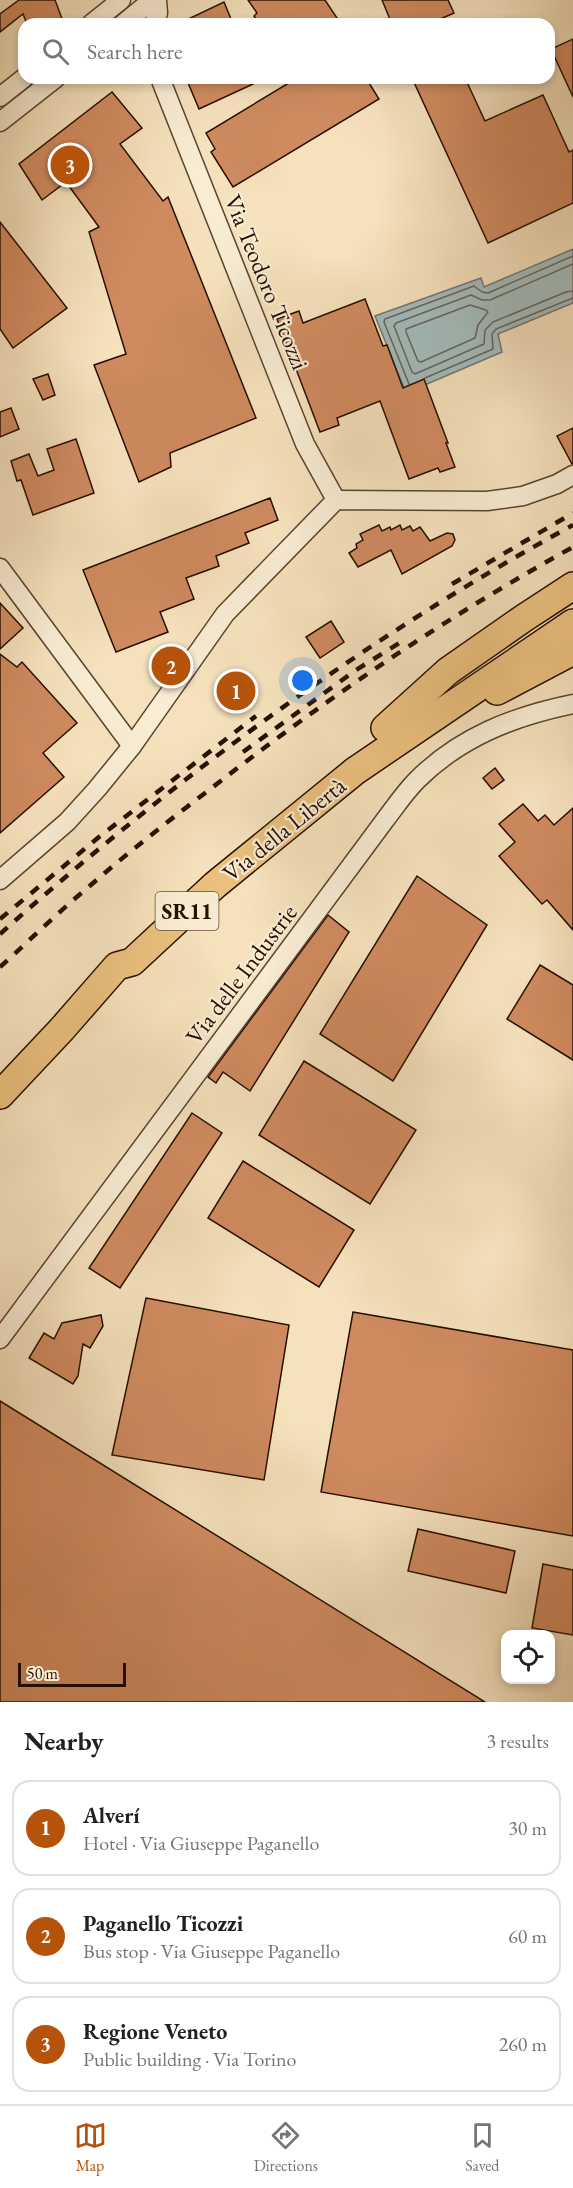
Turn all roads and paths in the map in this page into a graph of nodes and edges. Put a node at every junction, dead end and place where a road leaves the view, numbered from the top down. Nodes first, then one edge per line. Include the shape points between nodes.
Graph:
1 (122, 0) edge
2 (152, 0) edge
3 (157, 0) edge
4 (99, 18) edge
5 (130, 18) edge
6 (156, 18) edge
7 (18, 83) edge
8 (48, 84) edge
9 (162, 84) edge
10 (0, 97) edge
11 (0, 122) edge
12 (573, 475) edge
13 (336, 500) junction
14 (0, 568) edge
15 (573, 586) edge
16 (573, 603) edge
17 (573, 623) edge
18 (573, 651) edge
19 (449, 695) junction
20 (573, 704) edge
21 (389, 736) junction
22 (132, 746) junction
23 (0, 880) edge
24 (117, 966) junction
25 (0, 1068) edge
26 (0, 1095) edge
27 (0, 1105) edge
28 (0, 1339) edge

1 - 4 street
2 - 5 street
3 - 6 street
7 - 10 street
8 - 11 street
9 - 13 street, Via Teodoro Ticozzi via 305,444
12 - 13 street via 522,496 487,501
13 - 22 street via 225,614
14 - 22 street
15 - 21 highway via 448,671
16 - 19 highway, Via della Libertà / SR11
17 - 19 highway, Via della Libertà / SR11
18 - 21 highway via 440,722
19 - 21 highway, Via della Libertà / SR11
20 - 28 street, Via delle Industrie via 496,726 459,747 417,781
21 - 24 highway, Via della Libertà / SR11 via 355,771 215,885 132,962
21 - 25 highway, Via della Libertà / SR11 via 332,767 226,852
22 - 23 street via 67,822
24 - 26 highway, Via della Libertà / SR11
24 - 27 street via 59,1040

